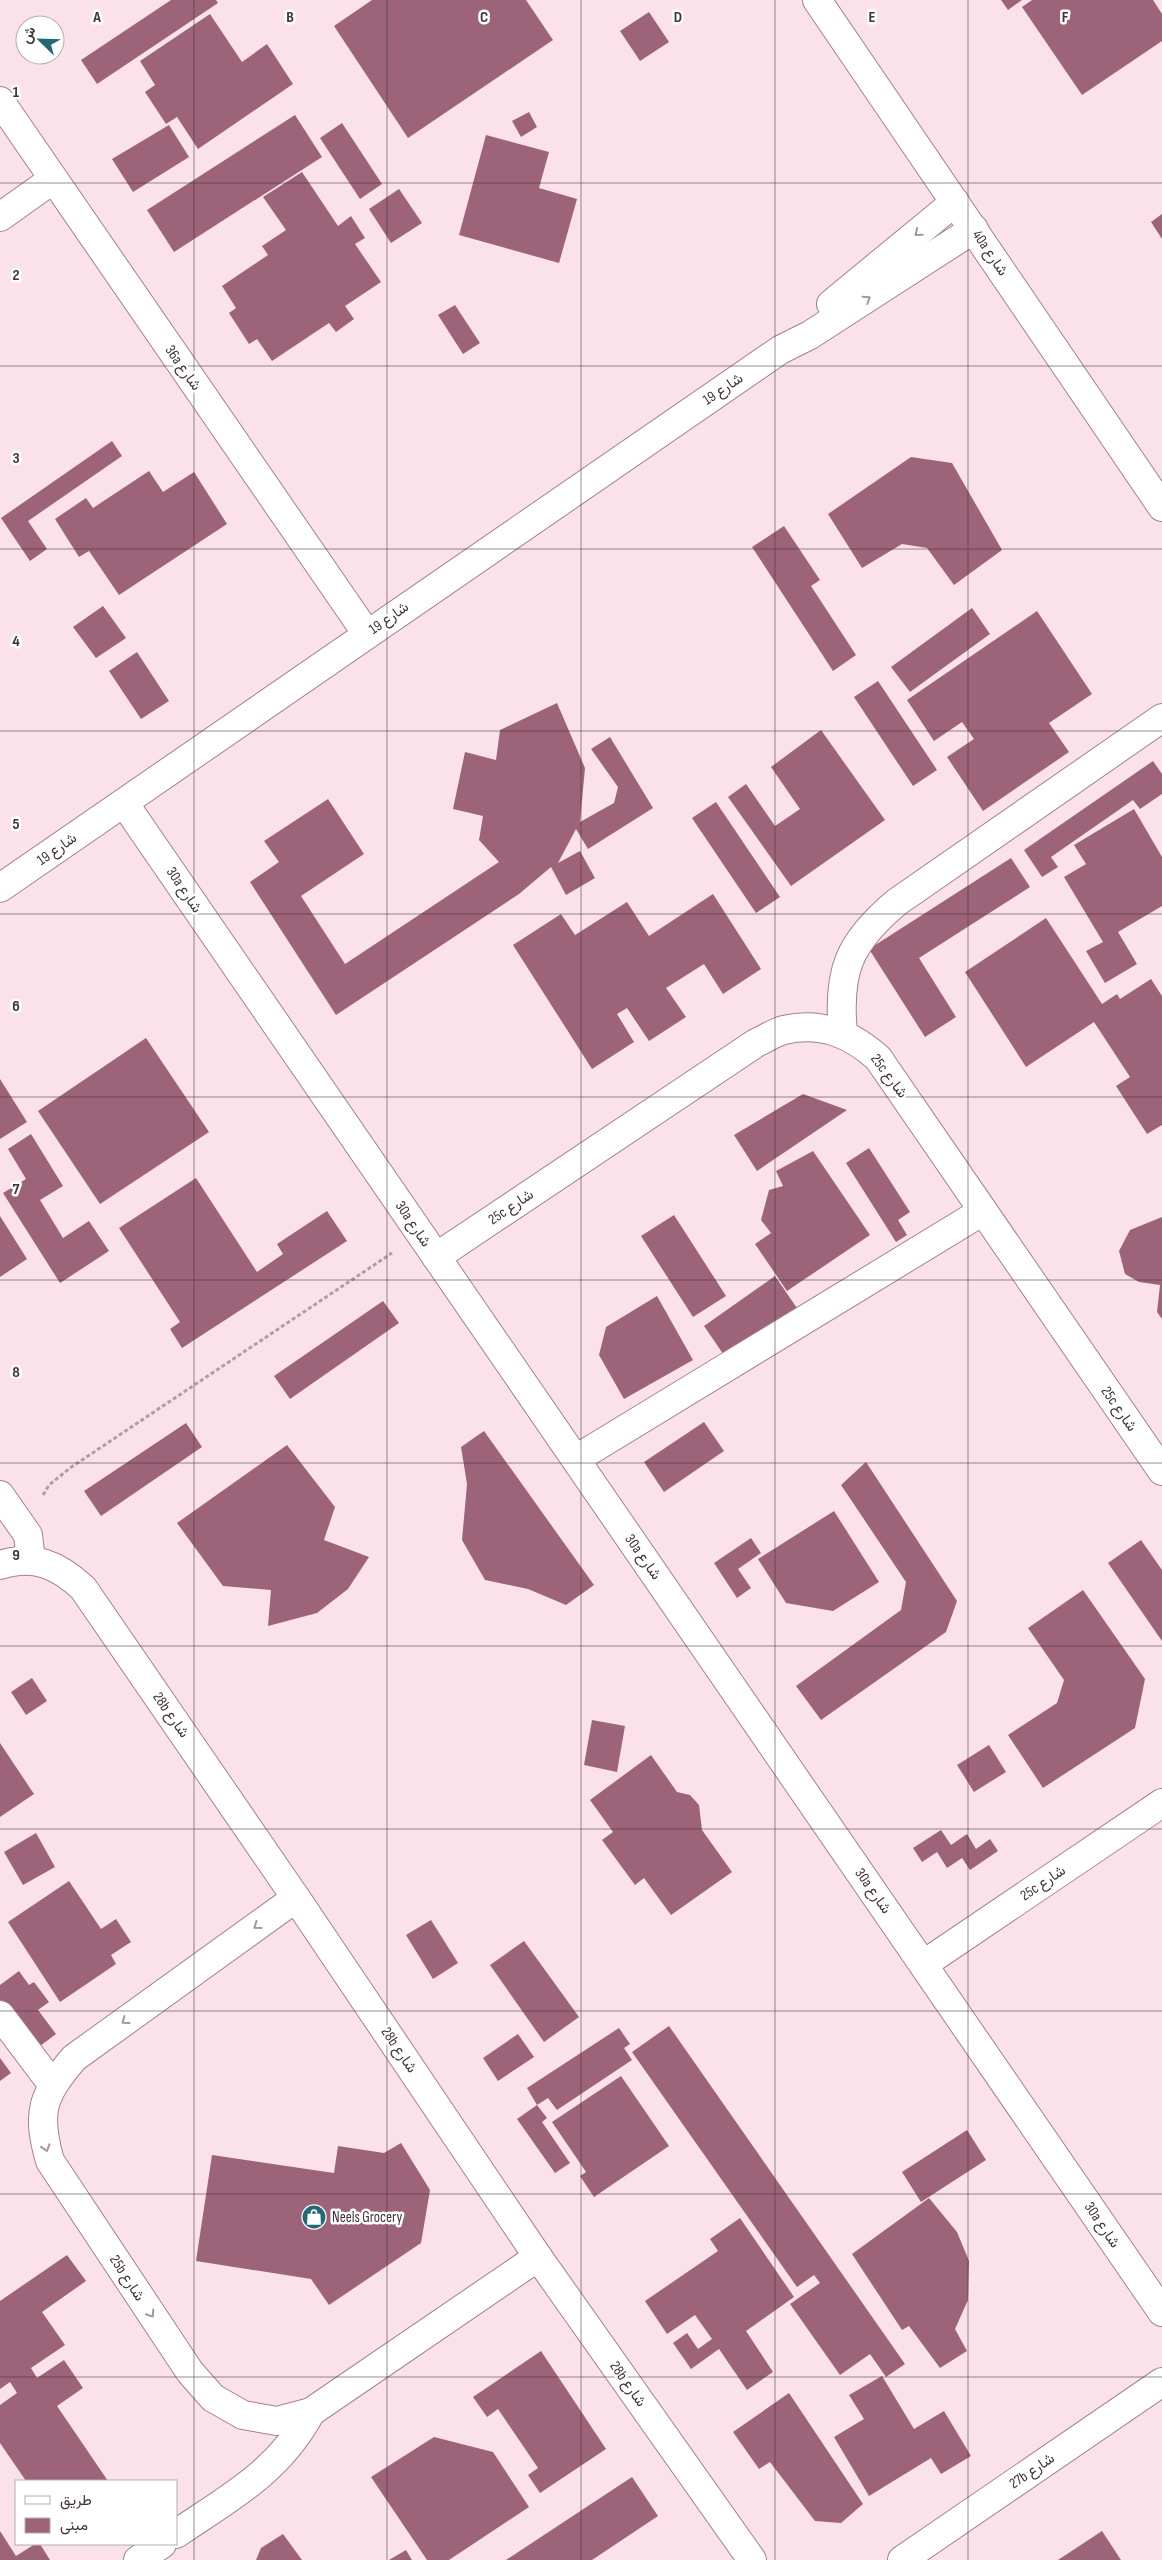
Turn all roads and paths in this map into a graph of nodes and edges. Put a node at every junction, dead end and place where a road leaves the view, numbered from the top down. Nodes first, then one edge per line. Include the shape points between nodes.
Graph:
1 (817, 0) edge
2 (0, 101) edge
3 (52, 180) junction
4 (955, 202) junction
5 (0, 217) edge
6 (974, 230) junction
7 (780, 350) junction
8 (1162, 507) edge
9 (367, 634) junction
10 (1162, 718) edge
11 (124, 803) junction
12 (0, 888) edge
13 (843, 1033) junction
14 (983, 1211) junction
15 (420, 1234) junction
16 (436, 1257) junction
17 (576, 1459) junction
18 (1162, 1471) edge
19 (0, 1494) edge
20 (29, 1548) junction
21 (0, 1565) edge
22 (1162, 1802) edge
23 (296, 1898) junction
24 (924, 1964) junction
25 (0, 2015) edge
26 (52, 2084) junction
27 (538, 2257) junction
28 (1162, 2312) edge
29 (1162, 2382) edge
30 (311, 2412) junction
31 (178, 2533) edge
32 (160, 2545) edge
33 (138, 2560) edge
34 (752, 2560) edge
35 (902, 2560) edge

1 - 4 street, 40a شارع
2 - 3 street, 36a شارع
3 - 5 street
3 - 9 street, 36a شارع
4 - 6 street, 40a شارع
4 -> 7 street, شارع 19 via 804,325
7 -> 6 street, شارع 19 via 810,335
6 - 8 street, 40a شارع
7 - 9 street, شارع 19
9 - 11 street, شارع 19
10 - 13 street via 874,921 856,945 844,973 840,1003
11 - 12 street, شارع 19
11 - 15 street, 30a شارع
13 - 14 street, 25c شارع via 878,1058
13 - 16 street, 25c شارع via 814,1026 783,1030 756,1043
14 - 17 street
14 - 18 street, 25c شارع
15 - 16 street, 30a شارع
15 - 20 path via 48,1485 34,1508
16 - 17 street, 30a شارع
17 - 24 street, 30a شارع
19 - 20 street
20 - 21 street
20 - 23 street, 28b شارع via 83,1588
22 - 24 street, 25c شارع
23 -> 26 street, 25b شارع via 74,2058
23 - 27 street, 28b شارع
24 - 28 street, 30a شارع
25 - 26 street
26 -> 30 street, 25b شارع via 43,2110 43,2137 50,2161 190,2372 213,2398 243,2415 277,2421
27 - 30 street, 25b شارع
27 - 34 street, 28b شارع
29 - 35 street, 27b شارع
30 - 31 street via 298,2437 280,2458 259,2477
32 - 33 street

